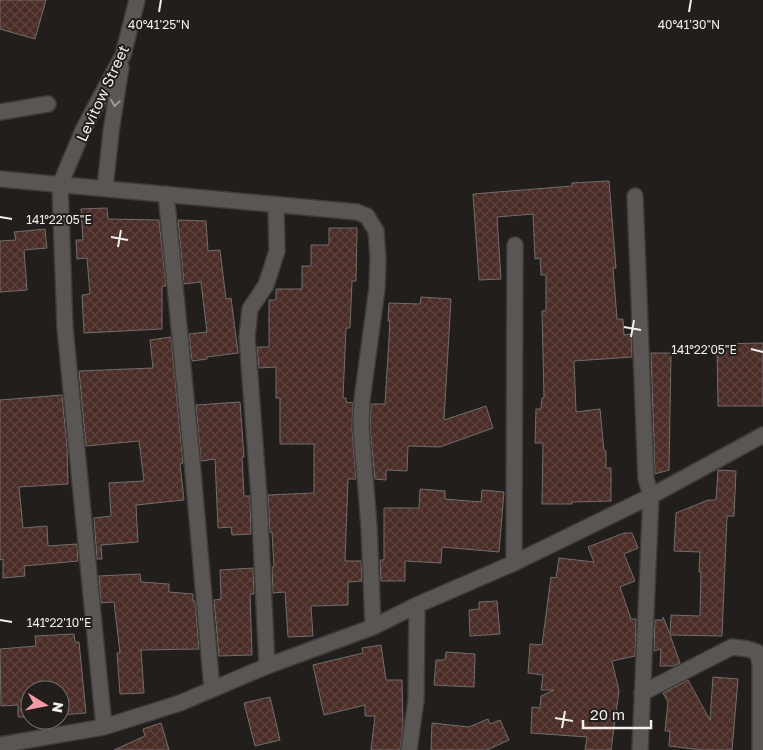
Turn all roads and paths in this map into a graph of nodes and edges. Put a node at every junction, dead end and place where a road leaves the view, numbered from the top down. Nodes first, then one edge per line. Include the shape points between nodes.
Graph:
1 (137, 0) edge
2 (123, 55) junction
3 (48, 104) dead end
4 (0, 112) edge
5 (0, 179) edge
6 (60, 185) junction
7 (105, 188) junction
8 (166, 194) junction
9 (635, 196) dead end
10 (276, 205) junction
11 (515, 245) dead end
12 (763, 434) edge
13 (651, 496) junction
14 (514, 563) junction
15 (417, 605) junction
16 (373, 627) junction
17 (267, 666) junction
18 (212, 689) junction
19 (642, 693) junction
20 (104, 727) junction
21 (0, 745) edge
22 (408, 750) edge
23 (640, 750) edge
24 (760, 750) edge

1 - 2 street, Levitow Street
2 - 6 street, Levitow Street via 84,128
2 -> 7 street
3 - 4 street
5 - 6 street
6 - 7 street
6 - 20 street via 65,328
7 - 8 street
8 - 10 street
8 - 18 street
9 - 13 street via 646,479
10 - 16 street via 357,212 367,216 376,231 377,288 361,428
10 - 17 street via 277,251 266,285 250,309 247,337
11 - 14 street
12 - 13 street
13 - 14 street
13 - 19 street
14 - 15 street
15 - 16 street
15 - 22 street via 416,700
16 - 17 street
17 - 18 street
18 - 20 street via 180,703
19 - 23 street
19 - 24 street via 732,647 757,652 760,663
20 - 21 street

